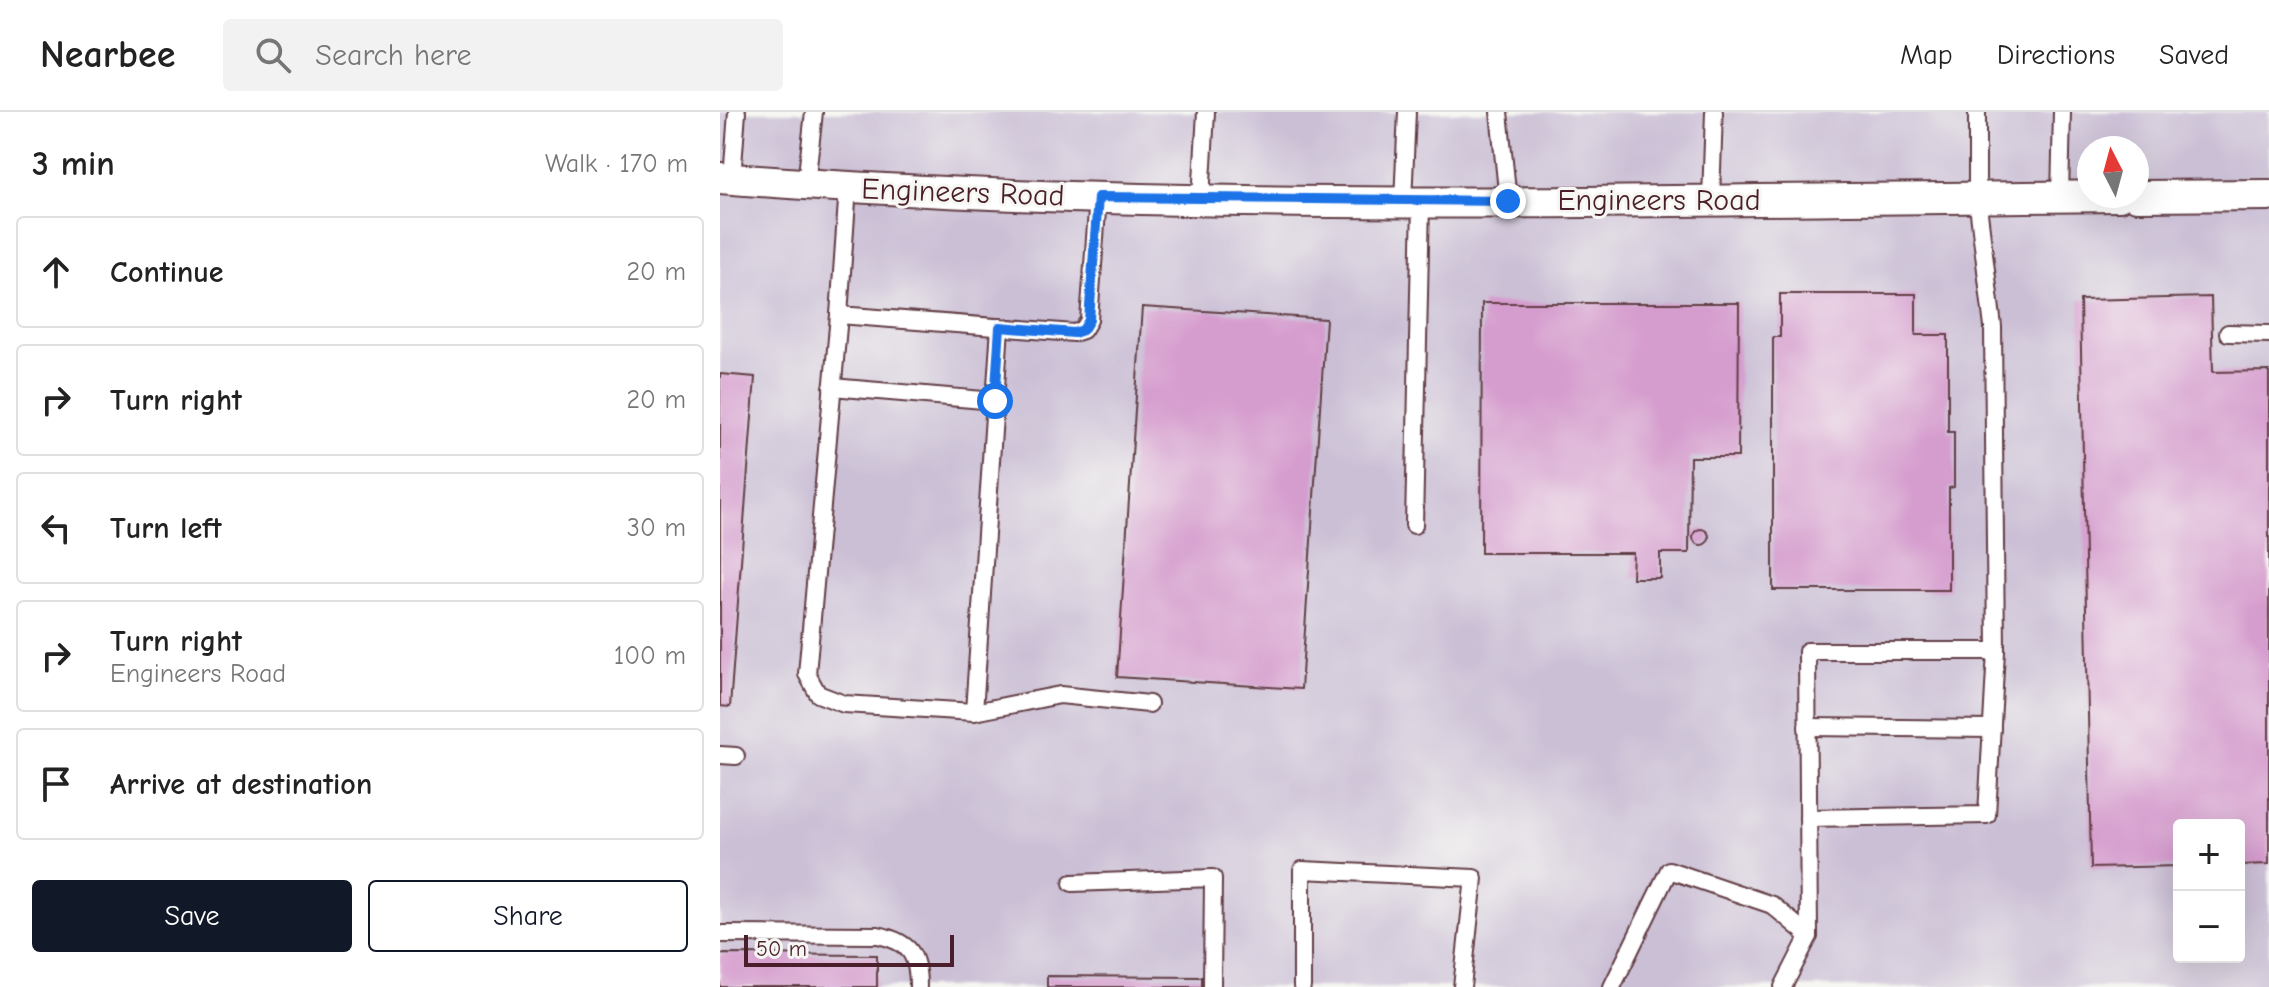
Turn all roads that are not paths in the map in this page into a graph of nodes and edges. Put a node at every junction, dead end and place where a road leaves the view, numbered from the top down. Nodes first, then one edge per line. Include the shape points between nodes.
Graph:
1 (737, 112) edge
2 (814, 112) edge
3 (1206, 112) edge
4 (1407, 112) edge
5 (1499, 112) edge
6 (1714, 112) edge
7 (1977, 112) edge
8 (2062, 112) edge
9 (726, 178) edge
10 (806, 184) junction
11 (848, 187) junction
12 (2269, 195) edge
13 (2149, 196) edge
14 (1098, 197) junction
15 (1977, 197) junction
16 (2060, 197) junction
17 (2077, 197) edge
18 (1201, 199) junction
19 (1711, 199) junction
20 (1508, 201) junction
21 (1412, 202) junction
22 (839, 315) junction
23 (1000, 327) junction
24 (2228, 333) dead end
25 (2269, 334) edge
26 (832, 387) junction
27 (995, 401) junction
28 (1414, 525) dead end
29 (1996, 651) junction
30 (1149, 704) dead end
31 (974, 712) junction
32 (1807, 727) junction
33 (1992, 729) junction
34 (1808, 818) junction
35 (1072, 883) dead end
36 (720, 934) edge
37 (1809, 936) junction
38 (918, 987) edge
39 (1212, 987) edge
40 (1302, 987) edge
41 (1462, 987) edge
42 (1612, 987) edge
43 (1783, 987) edge

1 - 9 lane
2 - 10 lane
3 - 18 lane
4 - 21 lane
5 - 20 lane
6 - 19 lane
7 - 15 lane
8 - 16 lane
9 - 10 street, Engineers Road
10 - 11 street, Engineers Road
11 - 14 street, Engineers Road
11 - 22 lane
12 - 13 street
14 - 18 street, Engineers Road
14 - 23 lane via 1089,320 1083,330
15 - 16 street, Engineers Road
15 - 19 street, Engineers Road
15 - 29 lane via 1993,327
16 - 17 street, Engineers Road
18 - 21 street, Engineers Road
19 - 20 street, Engineers Road
20 - 21 street, Engineers Road
21 - 28 lane
22 - 23 lane
22 - 26 lane
23 - 27 lane
24 - 25 lane
26 - 27 lane
26 - 31 lane via 807,674 818,694 844,704
27 - 31 lane
29 - 32 lane via 1807,651
29 - 33 lane
30 - 31 lane via 1060,695
32 - 33 lane
32 - 34 lane
33 - 34 lane via 1987,815
34 - 37 lane
35 - 39 lane via 1213,878
36 - 38 lane via 878,935 901,940 918,974
37 - 42 lane via 1772,905 1669,870
37 - 43 lane
40 - 41 lane via 1302,870 1474,878

